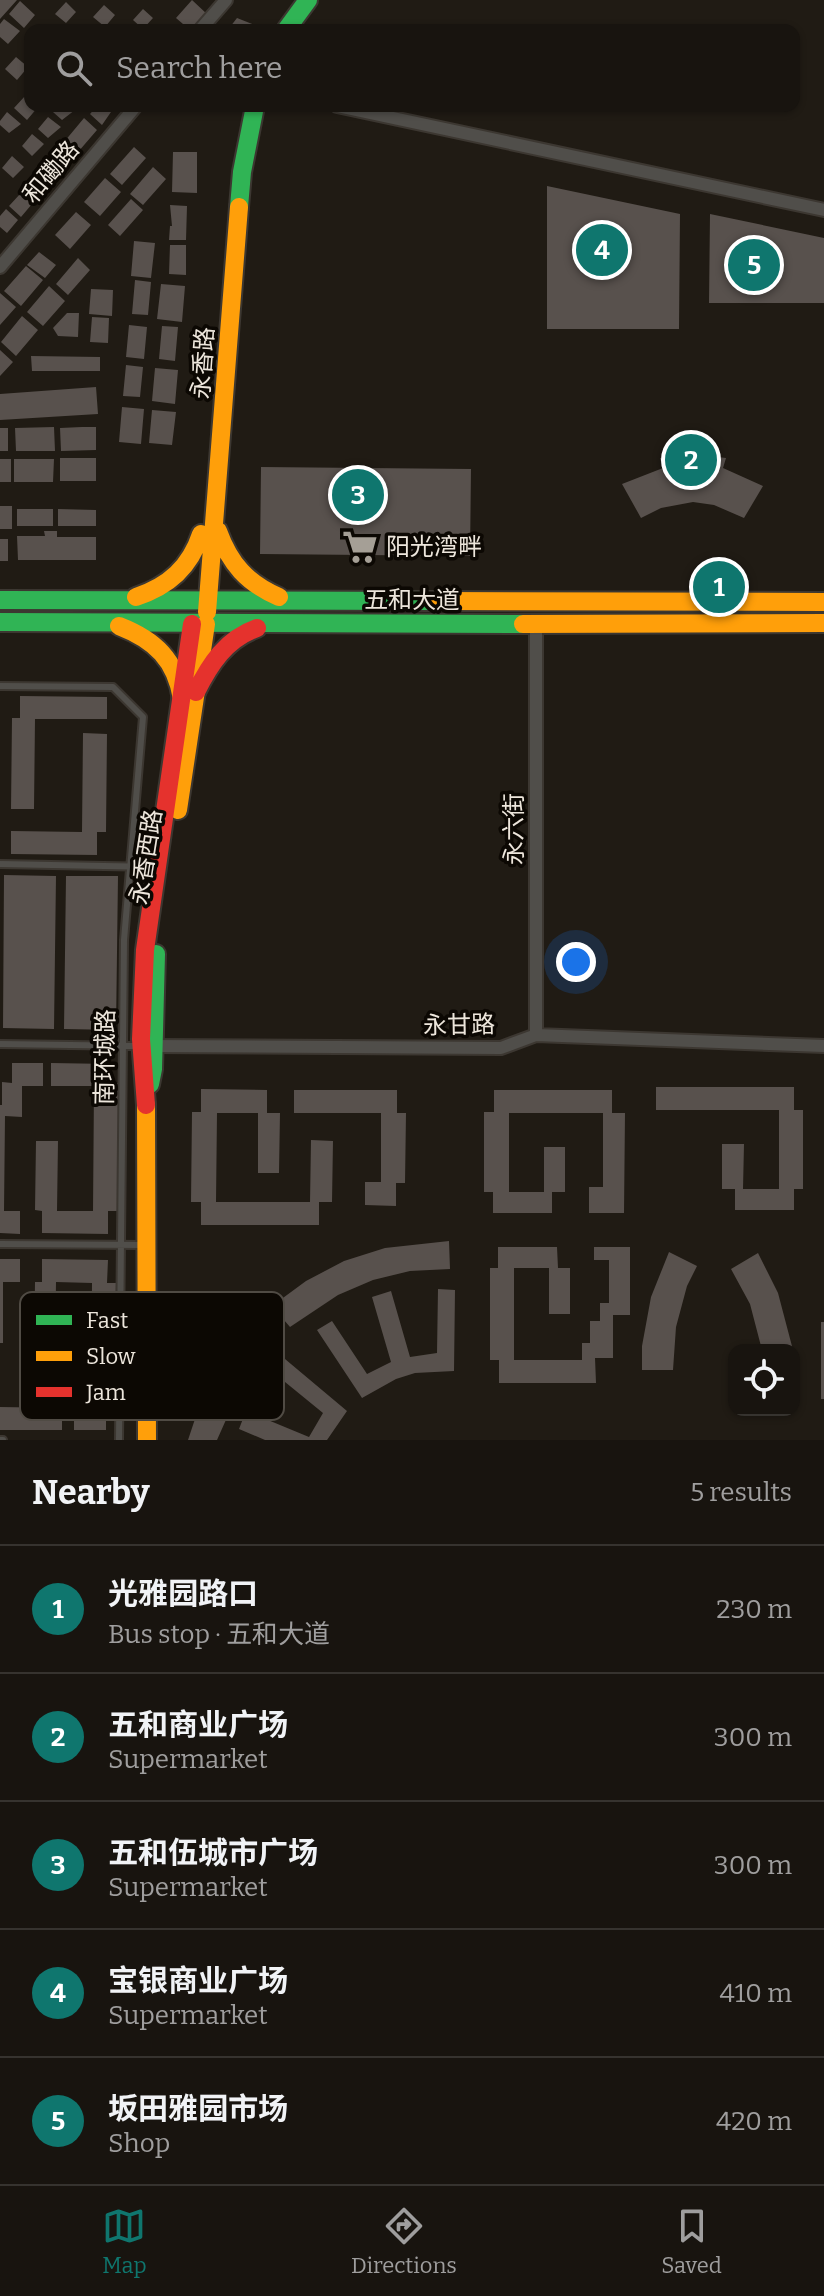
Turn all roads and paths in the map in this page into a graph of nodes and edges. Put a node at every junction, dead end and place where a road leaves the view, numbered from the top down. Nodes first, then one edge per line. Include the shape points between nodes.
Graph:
1 (226, 0) edge
2 (292, 0) edge
3 (308, 0) edge
4 (205, 24) edge
5 (276, 24) edge
6 (290, 24) edge
7 (131, 112) edge
8 (240, 112) edge
9 (254, 112) edge
10 (365, 112) edge
11 (824, 210) edge
12 (0, 267) edge
13 (215, 514) junction
14 (201, 534) junction
15 (0, 600) edge
16 (112, 601) junction
17 (201, 602) junction
18 (296, 602) junction
19 (824, 602) edge
20 (0, 622) edge
21 (105, 622) junction
22 (536, 623) junction
23 (824, 623) edge
24 (199, 624) junction
25 (273, 625) junction
26 (297, 625) junction
27 (0, 686) edge
28 (189, 696) junction
29 (0, 864) edge
30 (130, 866) junction
31 (157, 867) junction
32 (536, 1035) junction
33 (0, 1044) edge
34 (139, 1046) junction
35 (824, 1046) edge
36 (0, 1244) edge
37 (121, 1245) junction
38 (148, 1245) junction
39 (121, 1292) edge
40 (148, 1292) edge
41 (119, 1420) edge
42 (147, 1420) edge
43 (119, 1440) edge
44 (147, 1440) edge

1 - 4 street
2 - 5 main road
3 - 6 main road
7 - 12 street, 和磡路
8 - 14 main road, 永香路 via 228,183
9 - 13 main road, 永香路 via 242,172
10 - 11 street
13 - 17 main road, 永香路
13 - 18 main road via 234,569 265,592
14 - 16 main road via 193,557 177,577 154,591
14 - 17 main road, 永香路
15 - 16 main road, 五和大道
16 - 17 main road, 五和大道
16 - 21 main road
17 - 18 main road, 五和大道
17 - 24 main road, 永香路
18 - 19 main road, 五和大道
18 - 26 main road
20 - 21 main road, 五和大道
21 - 24 main road, 五和大道
21 - 28 main road via 130,630 165,654
22 - 23 main road, 五和大道
22 - 26 main road, 五和大道
22 - 32 street, 永六街
24 - 25 main road, 五和大道
24 - 28 main road, 永香西路
25 - 26 main road, 五和大道
25 - 28 main road via 247,630 229,643
27 - 30 lane, 南环城路 via 113,687 143,717
28 - 31 main road, 永香西路
28 - 34 main road, 永香西路 via 153,997
29 - 30 lane
30 - 31 lane
30 - 34 lane, 南环城路 via 124,940
31 - 34 main road, 永香西路 via 143,962
32 - 34 street, 永甘路 via 501,1048
32 - 35 street, 永甘路
33 - 34 lane
34 - 37 lane, 南环城路
34 - 38 main road, 永香西路 via 146,1099
36 - 37 lane
37 - 38 lane
37 - 39 lane, 南环城路
38 - 40 main road, 永香西路
41 - 43 lane, 南环城路
42 - 44 main road, 永香西路

